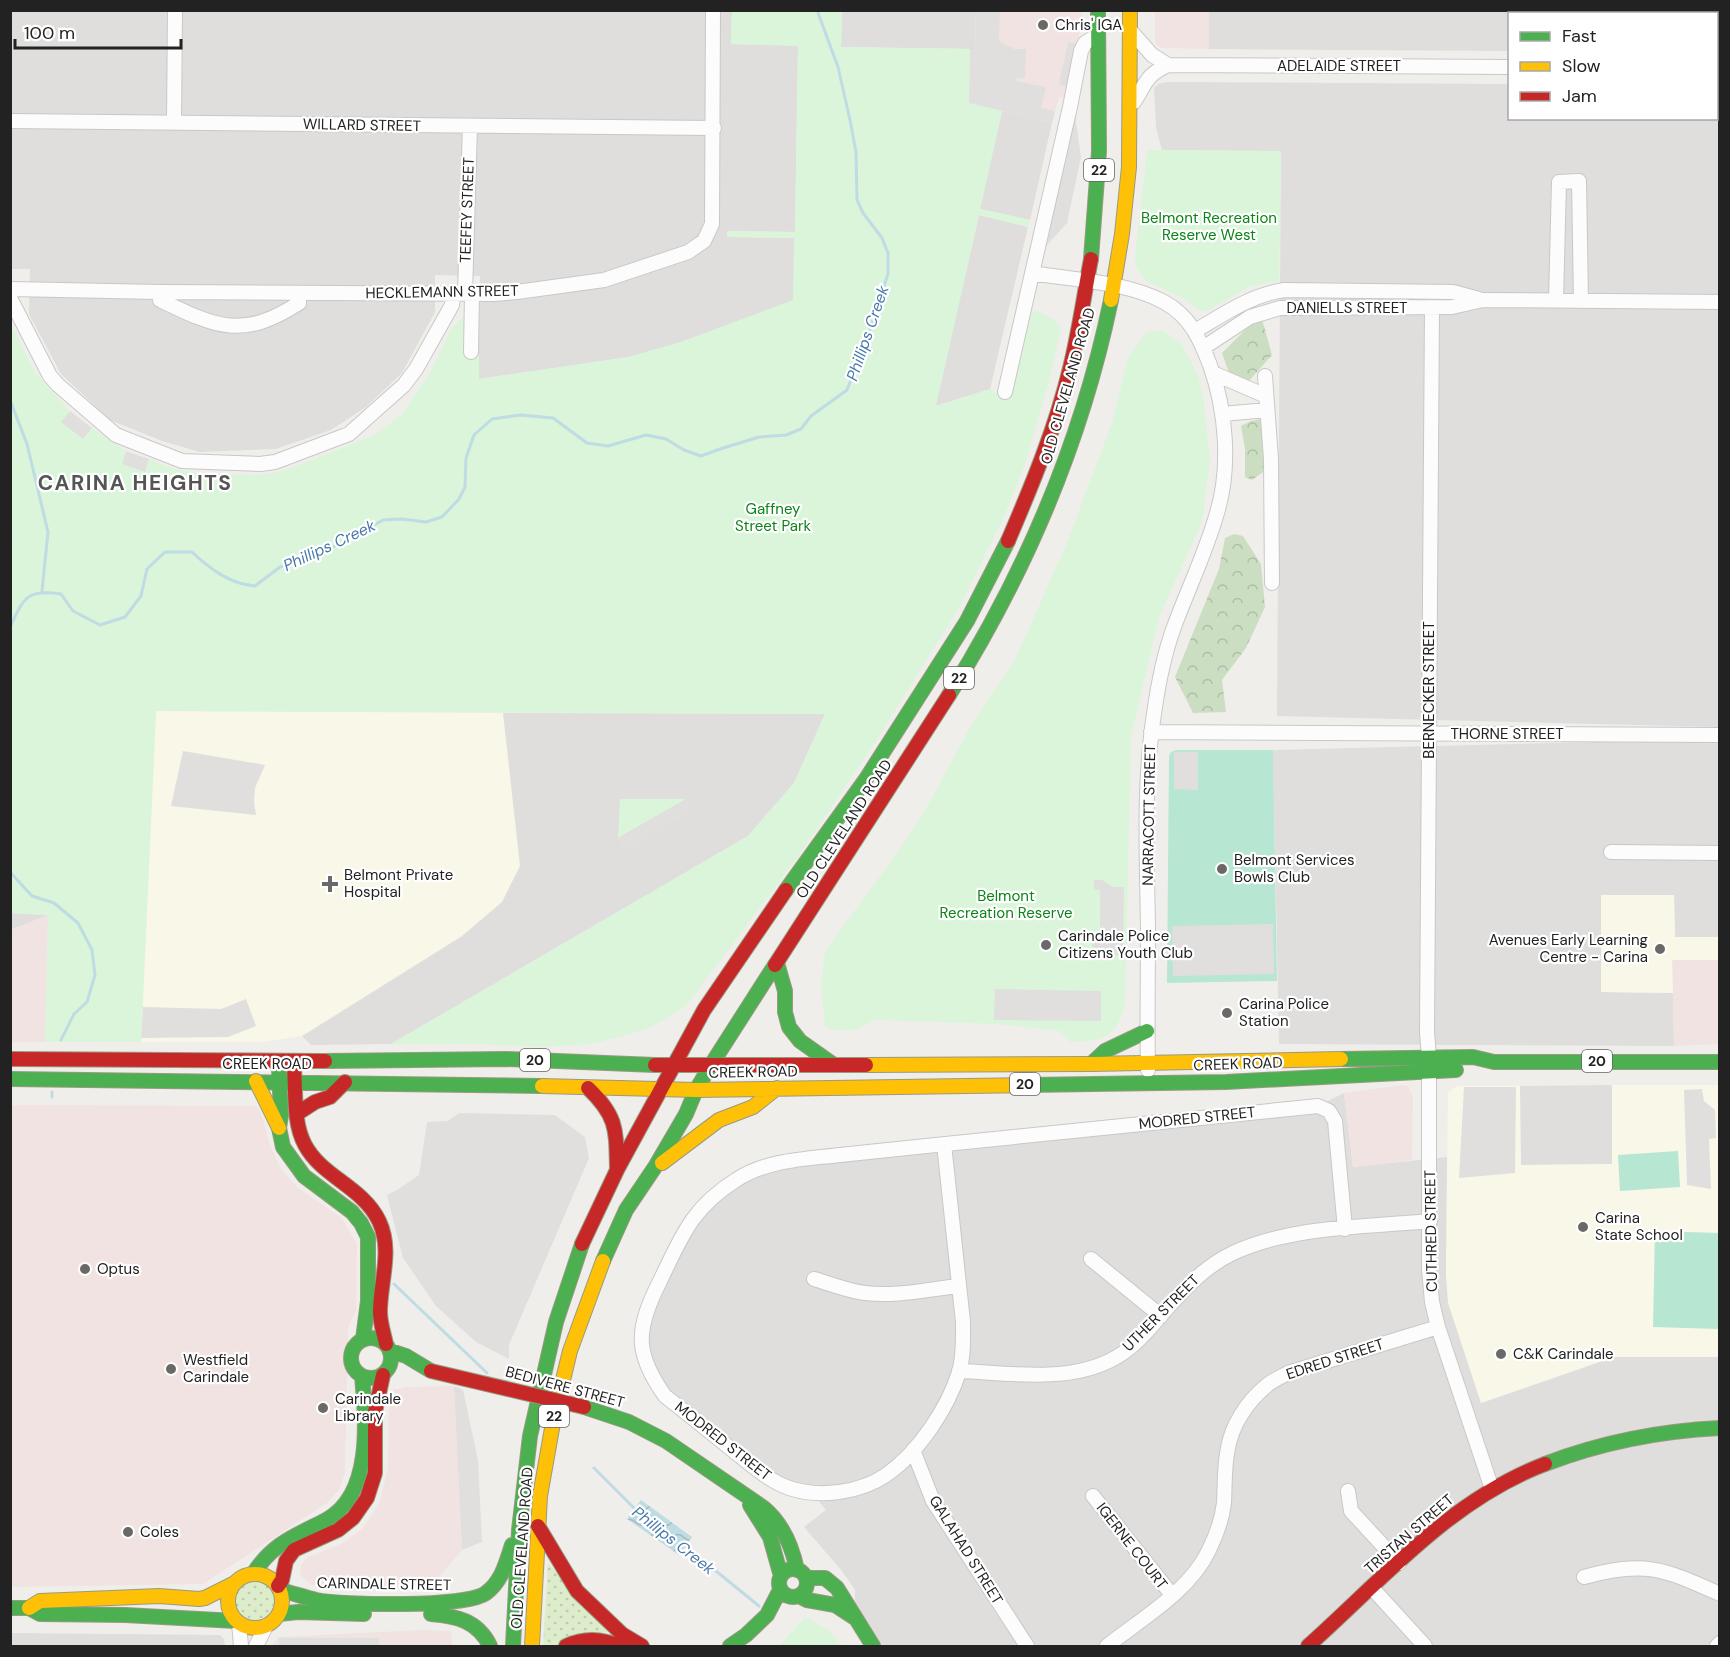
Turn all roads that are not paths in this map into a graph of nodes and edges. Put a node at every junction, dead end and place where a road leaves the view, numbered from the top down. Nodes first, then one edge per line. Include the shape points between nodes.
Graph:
1 (175, 10) edge
2 (713, 10) edge
3 (1098, 10) edge
4 (1130, 10) edge
5 (1130, 30) junction
6 (1098, 35) junction
7 (1167, 65) junction
8 (1508, 67) edge
9 (1131, 106) junction
10 (10, 121) edge
11 (174, 122) junction
12 (470, 126) junction
13 (714, 128) junction
14 (1032, 273) junction
15 (1086, 282) junction
16 (1113, 287) junction
17 (10, 289) edge
18 (159, 292) junction
19 (299, 293) junction
20 (464, 293) junction
21 (10, 298) edge
22 (1483, 300) junction
23 (1556, 301) junction
24 (1581, 301) junction
25 (1719, 302) edge
26 (1432, 307) junction
27 (1195, 330) junction
28 (1203, 348) junction
29 (471, 352) dead end
30 (1213, 373) junction
31 (1265, 376) dead end
32 (1005, 392) dead end
33 (1266, 403) junction
34 (1222, 414) junction
35 (1272, 583) dead end
36 (1151, 732) junction
37 (1429, 733) junction
38 (1719, 735) edge
39 (1611, 852) dead end
40 (1719, 853) edge
41 (777, 963) junction
42 (1147, 1031) junction
43 (1429, 1057) junction
44 (10, 1059) edge
45 (1718, 1060) edge
46 (279, 1062) junction
47 (293, 1062) junction
48 (1148, 1062) junction
49 (1494, 1062) junction
50 (1091, 1064) junction
51 (711, 1065) junction
52 (834, 1065) junction
53 (673, 1066) junction
54 (1429, 1072) junction
55 (10, 1079) edge
56 (256, 1081) junction
57 (280, 1081) junction
58 (296, 1081) junction
59 (345, 1082) junction
60 (1148, 1083) junction
61 (588, 1088) junction
62 (777, 1088) junction
63 (661, 1089) junction
64 (696, 1090) junction
65 (298, 1113) junction
66 (279, 1128) junction
67 (944, 1144) junction
68 (655, 1167) junction
69 (617, 1170) junction
70 (1430, 1221) junction
71 (1345, 1229) junction
72 (1091, 1259) dead end
73 (814, 1279) dead end
74 (959, 1286) junction
75 (374, 1314) junction
76 (1161, 1316) junction
77 (1438, 1327) junction
78 (363, 1339) junction
79 (388, 1347) junction
80 (431, 1371) junction
81 (959, 1371) junction
82 (386, 1372) junction
83 (362, 1376) junction
84 (1719, 1428) edge
85 (913, 1450) junction
86 (1492, 1490) junction
87 (1348, 1491) dead end
88 (742, 1494) junction
89 (1093, 1496) dead end
90 (538, 1526) junction
91 (519, 1530) junction
92 (1399, 1563) junction
93 (253, 1574) junction
94 (801, 1574) junction
95 (1584, 1577) dead end
96 (780, 1583) junction
97 (233, 1584) junction
98 (279, 1588) junction
99 (1372, 1588) junction
100 (1719, 1594) edge
101 (1172, 1595) junction
102 (797, 1597) junction
103 (10, 1608) edge
104 (29, 1608) junction
105 (786, 1613) dead end
106 (279, 1614) junction
107 (855, 1618) junction
108 (238, 1622) junction
109 (266, 1626) junction
110 (1719, 1642) edge
111 (241, 1647) edge
112 (256, 1647) edge
113 (490, 1647) edge
114 (513, 1647) edge
115 (532, 1647) edge
116 (566, 1647) edge
117 (620, 1647) edge
118 (642, 1647) edge
119 (730, 1647) edge
120 (873, 1647) edge
121 (1027, 1647) edge
122 (1107, 1647) edge
123 (1308, 1647) edge
124 (1425, 1647) edge
125 (1717, 1647) edge

1 - 11 street
2 - 13 street, HECKLEMANN STREET
3 - 6 main road, OLD CLEVELAND ROAD / 22
4 - 5 main road, OLD CLEVELAND ROAD / 22
5 - 7 street via 1152,55
5 - 9 main road, OLD CLEVELAND ROAD / 22
6 - 14 street via 1083,46
6 - 15 main road, OLD CLEVELAND ROAD / 22 via 1098,185
7 - 8 street, ADELAIDE STREET
7 - 9 street via 1147,78
9 - 16 main road, OLD CLEVELAND ROAD / 22 via 1128,173
10 - 11 street, WILLARD STREET
11 - 12 street, WILLARD STREET
12 - 13 street, WILLARD STREET
12 - 20 street, TEEFEY STREET
13 - 20 street, HECKLEMANN STREET via 712,224 704,241 688,252 604,280 517,292
14 - 15 street
14 - 32 street
15 - 16 street
15 - 53 main road, OLD CLEVELAND ROAD / 22 via 1074,351 1050,435 1028,496 986,586 866,779 704,1010
16 - 27 street via 1166,303
16 - 41 main road, OLD CLEVELAND ROAD / 22 via 1067,452 1013,580 973,655
17 - 18 street, HECKLEMANN STREET
18 - 19 street, HECKLEMANN STREET
18 - 19 street via 160,300 201,320 238,326 287,310 299,303
19 - 20 street, HECKLEMANN STREET
20 - 21 street via 452,305 404,386 356,428 340,438 260,464 182,461 116,435 50,376
20 - 29 street, TEEFEY STREET
22 - 23 street, DANIELLS STREET
22 - 26 street, DANIELLS STREET
22 - 27 street, DANIELLS STREET via 1453,292 1284,290 1240,304
23 - 24 street, DANIELLS STREET
23 - 24 street via 1559,182 1579,181
24 - 25 street, DANIELLS STREET
26 - 28 street, DANIELLS STREET via 1280,308 1250,317
26 - 37 street, BERNECKER STREET
27 - 28 street
28 - 30 street, NARRACOTT STREET
30 - 33 street
30 - 34 street, NARRACOTT STREET
31 - 33 street
33 - 34 street
33 - 35 street via 1271,459
34 - 36 street, NARRACOTT STREET via 1225,448 1218,510 1173,629
36 - 37 street, THORNE STREET
36 - 42 street, NARRACOTT STREET
37 - 38 street, THORNE STREET
37 - 43 street, BERNECKER STREET
39 - 40 street
41 - 51 main road, OLD CLEVELAND ROAD / 22
41 - 52 main road via 789,1027 800,1041
42 - 48 street, NARRACOTT STREET
42 - 50 main road via 1105,1051
43 - 48 main road, CREEK ROAD / 20
43 - 49 main road, CREEK ROAD / 20 via 1473,1057
43 - 54 street, BERNECKER STREET
44 - 46 main road, CREEK ROAD / 20
45 - 49 main road, CREEK ROAD / 20
46 - 47 main road, CREEK ROAD / 20
46 - 57 main road
47 - 53 main road, CREEK ROAD / 20 via 496,1059
47 - 58 main road
48 - 50 main road, CREEK ROAD / 20
48 - 60 street, NARRACOTT STREET
49 - 54 main road, CREEK ROAD / 20 via 1472,1069
50 - 52 main road, CREEK ROAD / 20
51 - 52 main road, CREEK ROAD / 20
51 - 53 main road, CREEK ROAD / 20
51 - 64 main road, OLD CLEVELAND ROAD / 22
53 - 63 main road, OLD CLEVELAND ROAD / 22
54 - 60 main road, CREEK ROAD / 20
54 - 70 street, CUTHRED STREET
55 - 56 main road, CREEK ROAD / 20
56 - 57 main road, CREEK ROAD / 20
56 - 66 main road
57 - 58 main road, CREEK ROAD / 20
57 - 66 main road
58 - 59 main road, CREEK ROAD / 20
58 - 65 main road
59 - 61 main road, CREEK ROAD / 20
59 - 65 main road via 330,1097
60 - 62 main road, CREEK ROAD / 20
61 - 63 main road, CREEK ROAD / 20
61 - 69 main road via 605,1105 612,1120
62 - 64 main road, CREEK ROAD / 20
62 - 68 main road via 753,1107 719,1120
63 - 64 main road, CREEK ROAD / 20
63 - 69 main road, OLD CLEVELAND ROAD / 22
64 - 68 main road, OLD CLEVELAND ROAD / 22
65 - 75 main road via 309,1152 356,1191 382,1229 386,1248
66 - 75 main road via 283,1147 296,1167 361,1222 368,1237
67 - 71 street, MODRED STREET via 1318,1106 1329,1111 1335,1121
67 - 74 street, MODRED STREET
67 - 85 street, MODRED STREET via 795,1160 737,1178 700,1208 688,1225 645,1310 642,1324 644,1358 652,1379 665,1396 768,1478 789,1488 836,1492 863,1486 884,1477
68 - 90 main road, OLD CLEVELAND ROAD / 22 via 626,1210 610,1243 570,1351 546,1456
69 - 91 main road, OLD CLEVELAND ROAD / 22 via 591,1222 556,1322 530,1436
70 - 71 street, UTHER STREET
70 - 77 street, CUTHRED STREET via 1429,1269
71 - 76 street, UTHER STREET via 1293,1233 1232,1253 1205,1269
72 - 76 street
73 - 74 street via 866,1293
74 - 81 street, MODRED STREET via 963,1345
75 - 78 main road
75 - 79 main road
76 - 81 street, UTHER STREET via 1124,1353 1082,1371 1058,1375
77 - 86 street, CUTHRED STREET
77 - 101 street, EDRED STREET via 1288,1373 1266,1385 1237,1422 1228,1448 1223,1506 1209,1552 1196,1573
78 - 79 main road via 375,1338
78 - 83 main road via 354,1347 351,1360
79 - 80 main road, BEDIVERE STREET
79 - 82 main road via 391,1363
80 - 82 main road, BEDIVERE STREET
80 - 88 main road, BEDIVERE STREET, bridge via 606,1413 654,1433
81 - 85 street, MODRED STREET via 940,1414
82 - 83 main road via 372,1378
82 - 98 main road via 376,1402 375,1473 367,1498 353,1518 338,1530 294,1550 286,1561
83 - 93 main road via 361,1468 355,1491 332,1517 288,1537 269,1551
84 - 86 main road, TRISTAN STREET via 1641,1434 1588,1447
85 - 121 street, GALAHAD STREET via 933,1501
86 - 92 main road, TRISTAN STREET via 1442,1524
87 - 92 street via 1351,1511
88 - 94 main road, BEDIVERE STREET via 777,1520
88 - 96 main road, BEDIVERE STREET via 770,1537
89 - 101 street, IGERNE COURT
90 - 115 main road, OLD CLEVELAND ROAD / 22
90 - 118 main road via 577,1591 622,1634
91 - 98 main road, CARINDALE STREET via 498,1581 485,1594 471,1600 355,1603 316,1600
91 - 114 main road, OLD CLEVELAND ROAD / 22
92 - 99 main road, TRISTAN STREET
93 - 97 main road
93 - 98 main road via 267,1576
94 - 96 main road via 788,1570
94 - 102 main road via 805,1590
94 - 107 main road via 832,1583
95 - 100 street via 1631,1567 1655,1569
96 - 102 main road via 786,1596
96 - 119 main road via 767,1615
97 - 104 main road via 199,1599 159,1596 40,1601
97 - 108 main road via 228,1605
98 - 106 main road
99 - 123 main road, TRISTAN STREET
99 - 124 street
101 - 122 street, EDRED STREET
102 - 105 main road
102 - 107 main road via 835,1605
103 - 104 main road
104 - 108 main road via 40,1614
106 - 109 main road
106 - 113 main road, CARINDALE STREET via 452,1615 476,1626
107 - 120 main road
108 - 109 main road via 252,1628
108 - 111 street
109 - 112 street
110 - 125 street
116 - 117 main road via 593,1639

